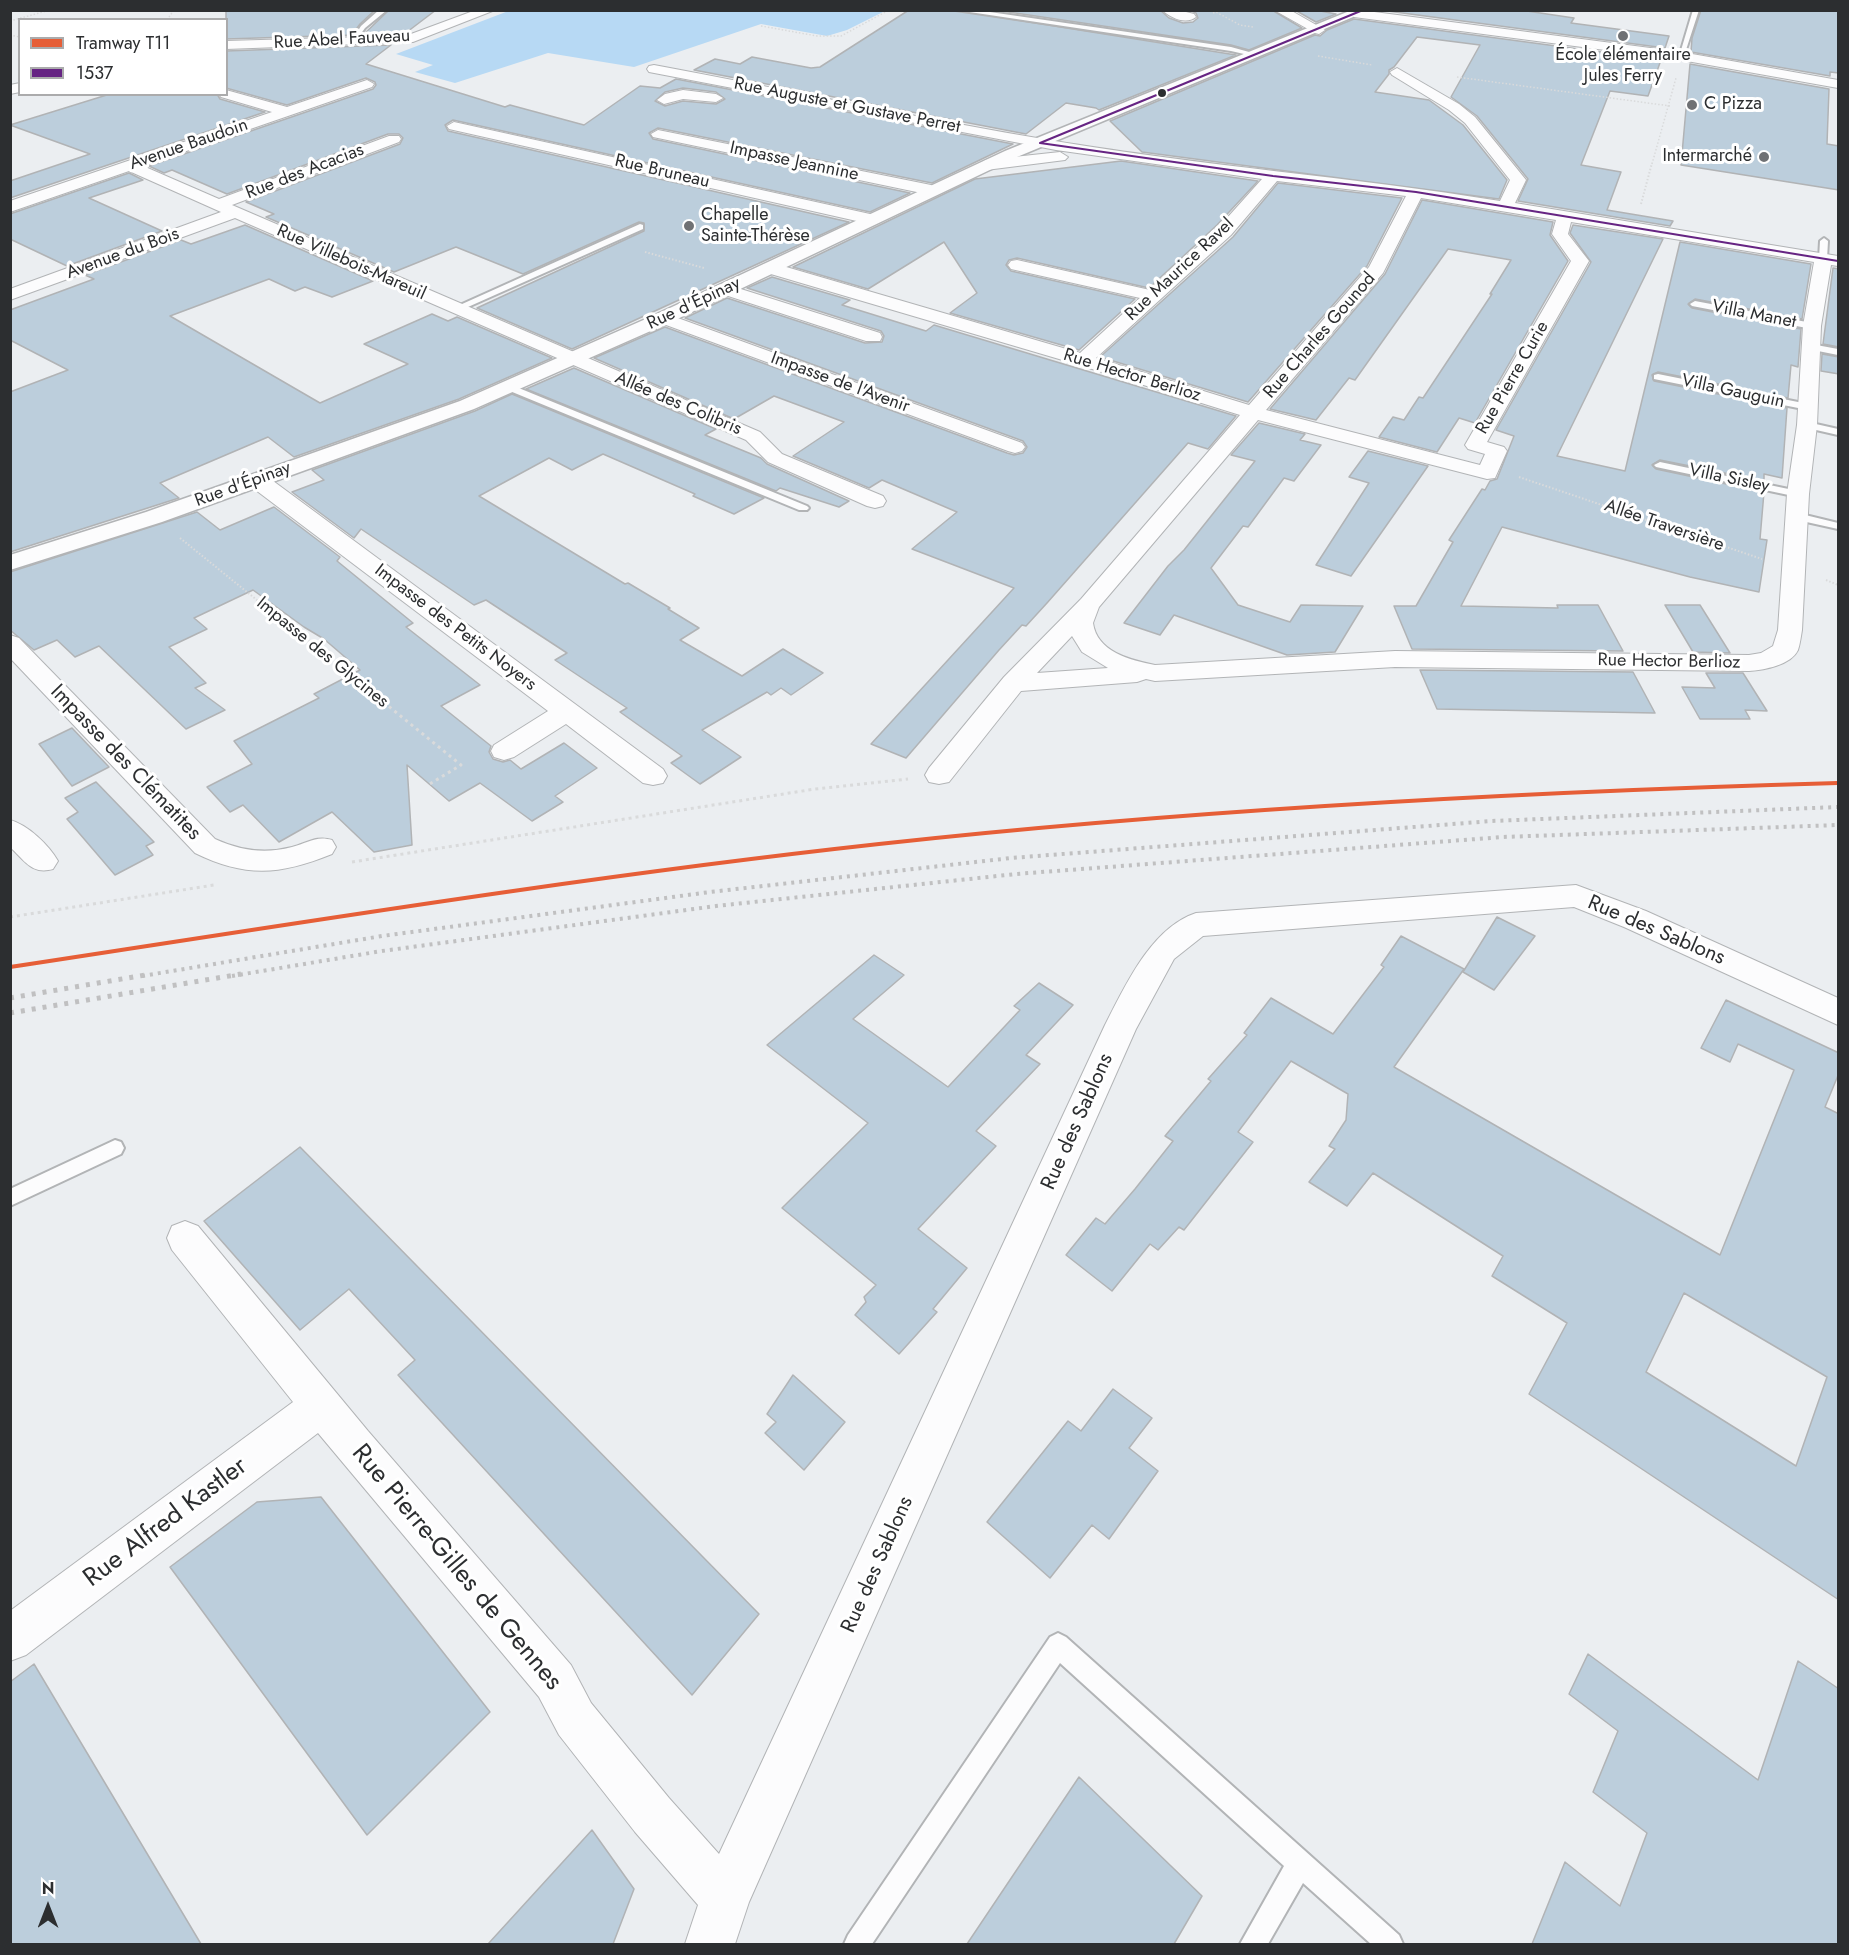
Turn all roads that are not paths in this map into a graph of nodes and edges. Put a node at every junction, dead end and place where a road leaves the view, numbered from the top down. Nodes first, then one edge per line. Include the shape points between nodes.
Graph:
1 (384, 10) edge
2 (489, 10) edge
3 (959, 10) edge
4 (1168, 10) edge
5 (1280, 10) edge
6 (1696, 10) edge
7 (1361, 12) edge
8 (474, 13) edge
9 (1190, 17) road end
10 (1319, 30) junction
11 (354, 38) junction
12 (228, 45) edge
13 (1257, 55) junction
14 (1681, 56) junction
15 (654, 69) dead end
16 (1397, 72) road end
17 (367, 84) dead end
18 (1839, 84) edge
19 (228, 95) edge
20 (664, 100) dead end
21 (726, 100) dead end
22 (285, 111) junction
23 (454, 126) dead end
24 (658, 134) dead end
25 (394, 139) dead end
26 (1040, 143) junction
27 (1091, 151) junction
28 (987, 158) junction
29 (129, 166) junction
30 (1273, 176) junction
31 (931, 190) junction
32 (1416, 192) junction
33 (217, 206) junction
34 (1506, 206) junction
35 (10, 207) edge
36 (235, 212) junction
37 (1565, 216) junction
38 (870, 219) junction
39 (640, 227) dead end
40 (1828, 254) edge
41 (1017, 265) dead end
42 (770, 268) junction
43 (725, 289) junction
44 (10, 295) edge
45 (1153, 296) junction
46 (1695, 304) dead end
47 (456, 309) junction
48 (664, 318) junction
49 (873, 337) dead end
50 (1812, 337) junction
51 (1839, 352) edge
52 (573, 360) junction
53 (1083, 360) junction
54 (1658, 376) dead end
55 (509, 387) junction
56 (1253, 413) junction
57 (1808, 416) junction
58 (1839, 432) edge
59 (1014, 447) dead end
60 (1454, 448) junction
61 (1660, 465) dead end
62 (257, 480) junction
63 (875, 501) dead end
64 (1798, 505) junction
65 (802, 508) dead end
66 (1839, 526) edge
67 (10, 563) edge
68 (1089, 604) junction
69 (10, 644) edge
70 (1155, 673) junction
71 (1013, 683) junction
72 (567, 711) junction
73 (504, 751) dead end
74 (939, 775) road end
75 (653, 776) dead end
76 (10, 830) edge
77 (322, 847) dead end
78 (43, 861) dead end
79 (1839, 1012) edge
80 (115, 1148) dead end
81 (10, 1198) edge
82 (185, 1238) dead end
83 (321, 1406) junction
84 (10, 1639) edge
85 (1300, 1863) junction
86 (725, 1898) junction
87 (710, 1944) edge
88 (857, 1944) edge
89 (1253, 1944) edge
90 (1390, 1944) edge

1 - 11 lane
2 - 8 street, Rue Abel Fauveau
3 - 13 lane
4 - 9 street
5 - 10 street
6 - 14 lane
7 - 10 main road, Rue d'Épinay
7 - 14 street
8 - 11 street, Rue Abel Fauveau via 413,38 370,42
10 - 13 main road, Rue d'Épinay
11 - 12 street, Rue Abel Fauveau via 330,43
13 - 26 main road, Rue d'Épinay
14 - 18 street
15 - 26 street, Rue Auguste et Gustave Perret
16 - 34 street via 1470,120 1518,180
17 - 22 street, Avenue Baudoin
19 - 22 street
20 - 21 street via 675,94
22 - 29 street, Avenue Baudoin
23 - 38 street, Rue Bruneau
24 - 31 street, Impasse Jeannine
25 - 33 street, Rue des Acacias
26 - 27 street, Rue Auguste et Gustave Perret
26 - 28 main road, Rue d'Épinay
27 - 28 street
27 - 30 street
28 - 31 main road, Rue d'Épinay
29 - 33 street, Rue Villebois-Mareuil
29 - 35 street, Avenue Baudoin
30 - 32 street
30 - 45 street, Rue Maurice Ravel via 1225,231
31 - 38 main road, Rue d'Épinay
32 - 34 street
32 - 56 street, Rue Charles Gounod via 1377,269
33 - 36 street, Rue Villebois-Mareuil
34 - 37 street
36 - 44 street, Avenue du Bois
36 - 47 street, Rue Villebois-Mareuil
37 - 40 street
37 - 60 street, Rue Pierre Curie via 1560,234 1580,261
38 - 42 main road, Rue d'Épinay
39 - 47 lane
40 - 50 street, Rue Hector Berlioz
41 - 45 street
42 - 43 main road, Rue d'Épinay
42 - 53 street, Rue Hector Berlioz
43 - 48 main road, Rue d'Épinay
43 - 49 street
45 - 53 street, Rue Maurice Ravel
46 - 50 lane, Villa Manet
47 - 52 street, Rue Villebois-Mareuil
48 - 52 main road, Rue d'Épinay
48 - 59 street, Impasse de l'Avenir
50 - 51 lane, Villa Manet
50 - 57 street, Rue Hector Berlioz
52 - 55 main road, Rue d'Épinay
52 - 63 street, Allée des Colibris via 753,436 775,458
53 - 56 street, Rue Hector Berlioz
54 - 57 lane, Villa Gauguin
55 - 62 main road, Rue d'Épinay
55 - 65 lane
56 - 60 street, Rue Pierre Curie
56 - 68 street
57 - 58 lane, Villa Gauguin
57 - 64 street, Rue Hector Berlioz
60 - 60 street, Rue Pierre Curie via 1497,451 1487,473
61 - 64 lane, Villa Sisley
62 - 67 main road, Rue d'Épinay
62 - 72 street, Impasse des Petits Noyers
64 - 66 lane, Villa Sisley
64 - 70 street, Rue Hector Berlioz via 1787,644 1774,657 1756,663 1395,659
68 - 70 street, Rue Hector Berlioz via 1081,626 1089,643 1111,660
68 - 71 street
69 - 77 street, Impasse des Clématites via 205,846 232,859 250,862 285,860
70 - 71 street, Rue Hector Berlioz
71 - 74 street
72 - 73 street
72 - 75 street, Impasse des Petits Noyers
76 - 78 street
79 - 86 street, Rue des Sablons via 1576,896 1196,925 1171,944 1163,951 1121,1026
80 - 81 lane
82 - 83 street, Rue Pierre-Gilles de Gennes
83 - 84 street, Rue Alfred Kastler
83 - 86 street, Rue Pierre-Gilles de Gennes via 555,1681 575,1719
85 - 88 lane via 1058,1645
85 - 89 lane
85 - 90 lane
86 - 87 street, Rue des Sablons

